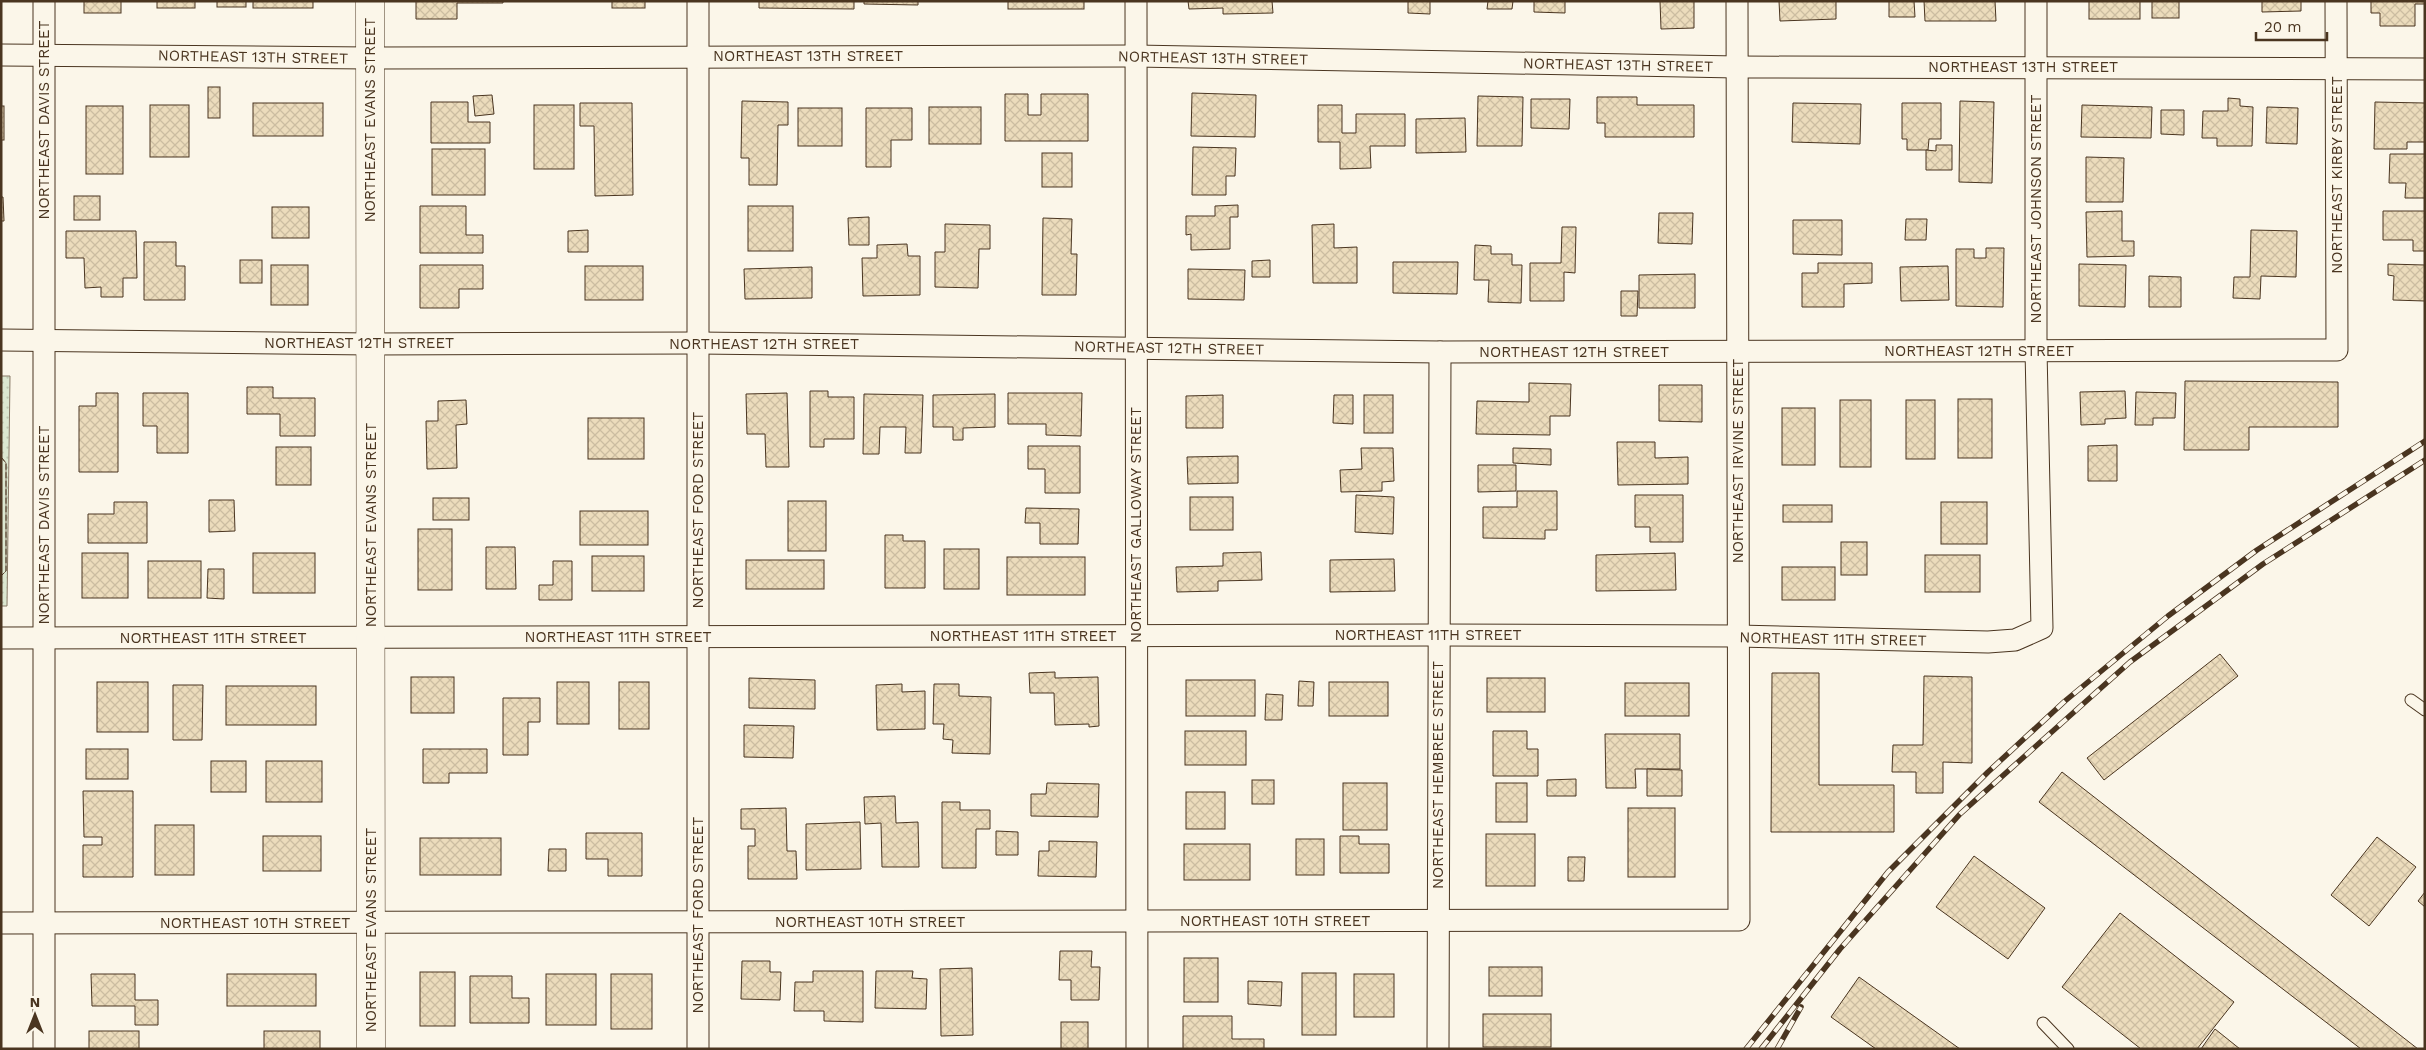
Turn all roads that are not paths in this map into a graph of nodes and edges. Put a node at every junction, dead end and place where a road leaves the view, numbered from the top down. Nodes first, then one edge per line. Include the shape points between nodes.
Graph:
1 (44, 1) edge
2 (370, 1) edge
3 (698, 1) edge
4 (1136, 1) edge
5 (1737, 1) edge
6 (2036, 1) edge
7 (2336, 1) edge
8 (1, 55) edge
9 (44, 55) junction
10 (698, 56) junction
11 (1136, 56) junction
12 (370, 58) junction
13 (1736, 67) junction
14 (2037, 67) junction
15 (2336, 68) junction
16 (2425, 69) edge
17 (1, 340) edge
18 (44, 340) junction
19 (698, 343) junction
20 (370, 344) junction
21 (1136, 347) junction
22 (2036, 350) junction
23 (2337, 350) joint
24 (1440, 352) junction
25 (1738, 352) junction
26 (2042, 628) joint
27 (1439, 635) junction
28 (698, 636) junction
29 (1136, 636) junction
30 (1738, 636) junction
31 (1, 638) edge
32 (44, 638) junction
33 (370, 638) junction
34 (2411, 700) dead end
35 (2425, 710) edge
36 (1739, 920) joint
37 (1437, 921) junction
38 (698, 922) junction
39 (1137, 922) junction
40 (1, 923) edge
41 (44, 923) junction
42 (370, 923) junction
43 (2043, 1023) dead end
44 (44, 1049) edge
45 (370, 1049) edge
46 (698, 1049) edge
47 (1137, 1049) edge
48 (1438, 1049) edge
49 (2068, 1049) edge

1 - 9 street, NORTHEAST DAVIS STREET
2 - 12 street, NORTHEAST EVANS STREET
3 - 10 street, NORTHEAST FORD STREET
4 - 11 street, NORTHEAST GALLOWAY STREET
5 - 13 street, NORTHEAST IRVINE STREET
6 - 14 street, NORTHEAST JOHNSON STREET
7 - 15 street, NORTHEAST KIRBY STREET
8 - 9 street, NORTHEAST 13TH STREET
9 - 12 street, NORTHEAST 13TH STREET
9 - 18 street, NORTHEAST DAVIS STREET
10 - 11 street, NORTHEAST 13TH STREET
10 - 12 street, NORTHEAST 13TH STREET
10 - 19 street, NORTHEAST FORD STREET
11 - 13 street, NORTHEAST 13TH STREET
11 - 21 street, NORTHEAST GALLOWAY STREET
12 - 20 street, NORTHEAST EVANS STREET
13 - 14 street, NORTHEAST 13TH STREET
13 - 25 street, NORTHEAST IRVINE STREET
14 - 15 street, NORTHEAST 13TH STREET
14 - 22 street, NORTHEAST JOHNSON STREET
15 - 16 street, NORTHEAST 13TH STREET
15 - 23 street, NORTHEAST KIRBY STREET
17 - 18 street, NORTHEAST 12TH STREET
18 - 20 street, NORTHEAST 12TH STREET
18 - 32 street, NORTHEAST DAVIS STREET
19 - 20 street, NORTHEAST 12TH STREET
19 - 21 street, NORTHEAST 12TH STREET
19 - 28 street, NORTHEAST FORD STREET
20 - 33 street, NORTHEAST EVANS STREET
21 - 24 street, NORTHEAST 12TH STREET
21 - 29 street, NORTHEAST GALLOWAY STREET
22 - 23 street, NORTHEAST 12TH STREET
22 - 25 street, NORTHEAST 12TH STREET
22 - 26 street, NORTHEAST JOHNSON STREET
24 - 25 street, NORTHEAST 12TH STREET
24 - 27 street, NORTHEAST HEMBREE STREET
25 - 30 street, NORTHEAST IRVINE STREET
26 - 30 street, NORTHEAST 11TH STREET via 2015,640 1988,642
27 - 29 street, NORTHEAST 11TH STREET
27 - 30 street, NORTHEAST 11TH STREET
27 - 37 street, NORTHEAST HEMBREE STREET
28 - 29 street, NORTHEAST 11TH STREET
28 - 33 street, NORTHEAST 11TH STREET
28 - 38 street, NORTHEAST FORD STREET
29 - 39 street, NORTHEAST GALLOWAY STREET
30 - 36 street, NORTHEAST IRVINE STREET
31 - 32 street, NORTHEAST 11TH STREET
32 - 33 street, NORTHEAST 11TH STREET
32 - 41 street, NORTHEAST DAVIS STREET
33 - 42 street, NORTHEAST EVANS STREET
34 - 35 lane
36 - 37 street, NORTHEAST 10TH STREET
37 - 39 street, NORTHEAST 10TH STREET
37 - 48 street, NORTHEAST HEMBREE STREET
38 - 39 street, NORTHEAST 10TH STREET
38 - 42 street, NORTHEAST 10TH STREET
38 - 46 street, NORTHEAST FORD STREET
39 - 47 street, NORTHEAST GALLOWAY STREET
40 - 41 street, NORTHEAST 10TH STREET
41 - 42 street, NORTHEAST 10TH STREET
41 - 44 street, NORTHEAST DAVIS STREET
42 - 45 street, NORTHEAST EVANS STREET
43 - 49 lane

